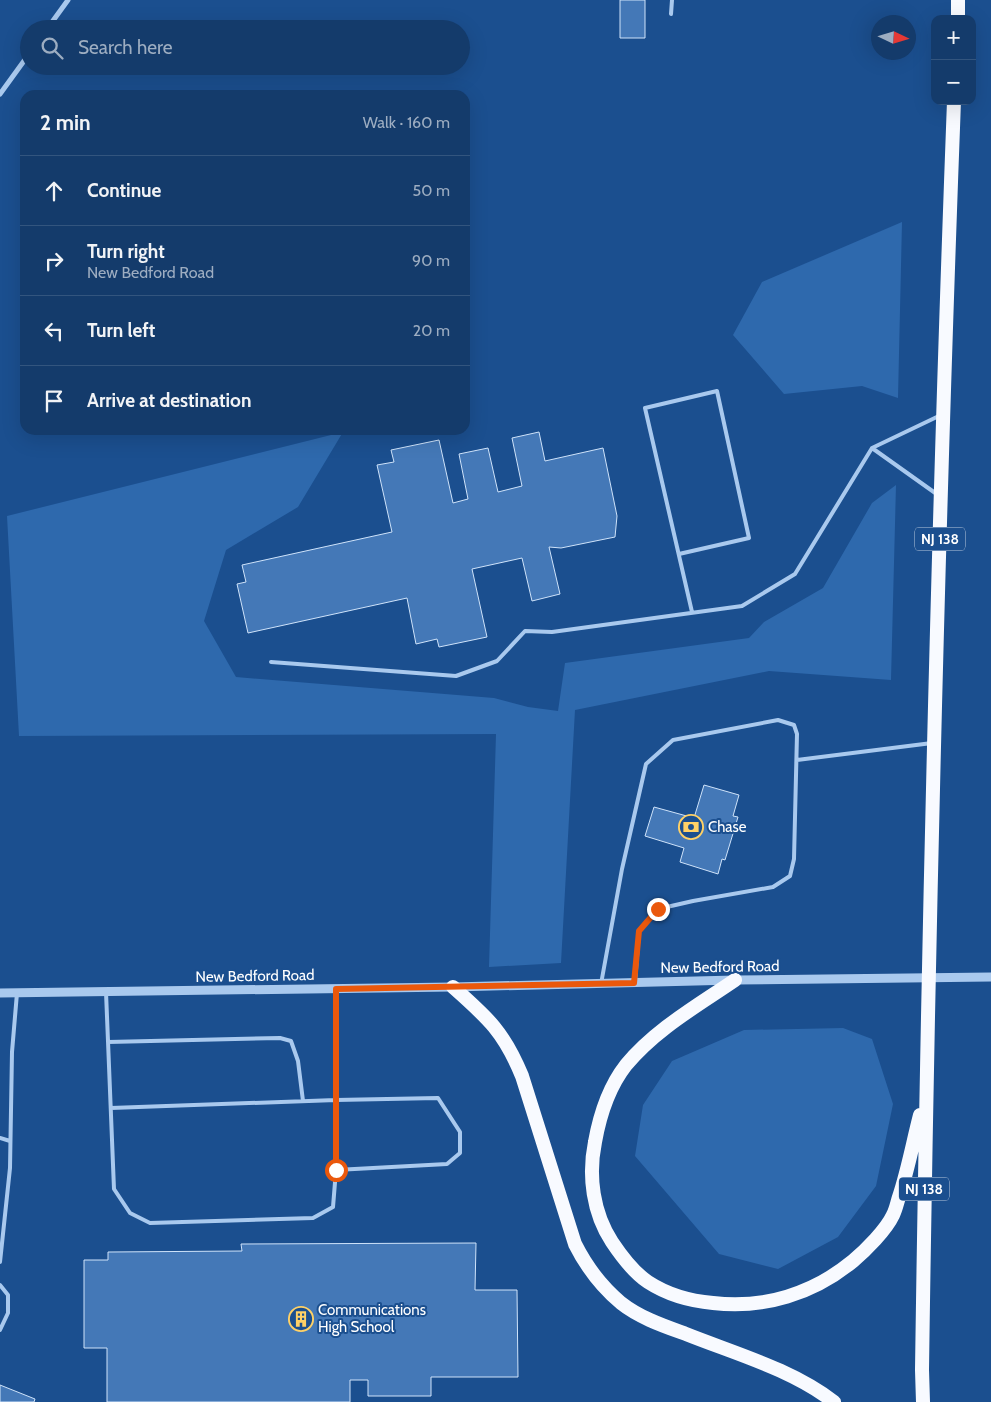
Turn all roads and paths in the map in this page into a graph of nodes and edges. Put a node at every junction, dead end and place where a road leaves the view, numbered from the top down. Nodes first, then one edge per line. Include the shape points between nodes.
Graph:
1 (68, 0) edge
2 (672, 0) edge
3 (958, 0) edge
4 (671, 14) dead end
5 (958, 15) edge
6 (54, 20) edge
7 (20, 66) edge
8 (0, 94) edge
9 (954, 105) edge
10 (943, 414) junction
11 (872, 448) junction
12 (941, 497) junction
13 (679, 554) junction
14 (692, 612) junction
15 (270, 662) dead end
16 (934, 743) junction
17 (797, 760) junction
18 (929, 977) junction
19 (991, 977) edge
20 (735, 980) junction
21 (634, 983) junction
22 (600, 984) junction
23 (453, 987) junction
24 (336, 989) junction
25 (106, 992) junction
26 (0, 993) edge
27 (17, 993) junction
28 (108, 1042) junction
29 (926, 1087) junction
30 (336, 1100) junction
31 (302, 1101) junction
32 (111, 1108) junction
33 (0, 1138) edge
34 (10, 1142) junction
35 (336, 1170) junction
36 (0, 1216) edge
37 (5, 1218) junction
38 (0, 1262) edge
39 (0, 1285) edge
40 (0, 1330) edge
41 (834, 1402) edge
42 (923, 1402) edge

1 - 6 street
2 - 4 lane
3 - 5 highway
7 - 8 street
9 - 10 highway, NJ 138
10 - 11 lane
10 - 12 highway, NJ 138
11 - 12 lane
11 - 14 lane via 795,574 742,606
12 - 16 highway, NJ 138
13 - 13 lane via 645,408 717,391 749,538
13 - 14 lane
14 - 15 lane via 552,632 525,631 497,661 456,676
16 - 17 lane
16 - 18 highway, NJ 138
17 - 21 lane via 794,860 790,876 774,887 658,909 639,931
17 - 22 lane via 794,725 778,720 673,740 646,764
18 - 19 street, New Bedford Road
18 - 20 street, New Bedford Road
18 - 29 highway, NJ 138
20 - 21 street, New Bedford Road
20 - 29 highway via 668,1025 639,1051 614,1083 599,1120 592,1172 593,1192 600,1216 623,1259 647,1282 669,1294 729,1305 778,1300 824,1282 871,1244 893,1216 906,1176
21 - 22 street, New Bedford Road
22 - 23 street, New Bedford Road
23 - 24 street, New Bedford Road
23 - 41 highway via 487,1017 513,1054 574,1244 602,1285 647,1319 786,1373
24 - 25 street, New Bedford Road
24 - 30 lane
25 - 27 street, New Bedford Road
25 - 28 lane
26 - 27 street, New Bedford Road
27 - 34 lane
28 - 31 lane via 280,1038 291,1041 298,1061
28 - 32 lane
29 - 42 highway, NJ 138
30 - 31 lane
30 - 35 lane
30 - 35 lane via 438,1098 460,1132 460,1153 447,1164
31 - 32 lane
32 - 35 lane via 114,1189 130,1213 150,1223 314,1218 333,1207
33 - 34 lane
34 - 37 lane
36 - 37 lane
37 - 38 lane
39 - 40 lane via 8,1294 8,1313

